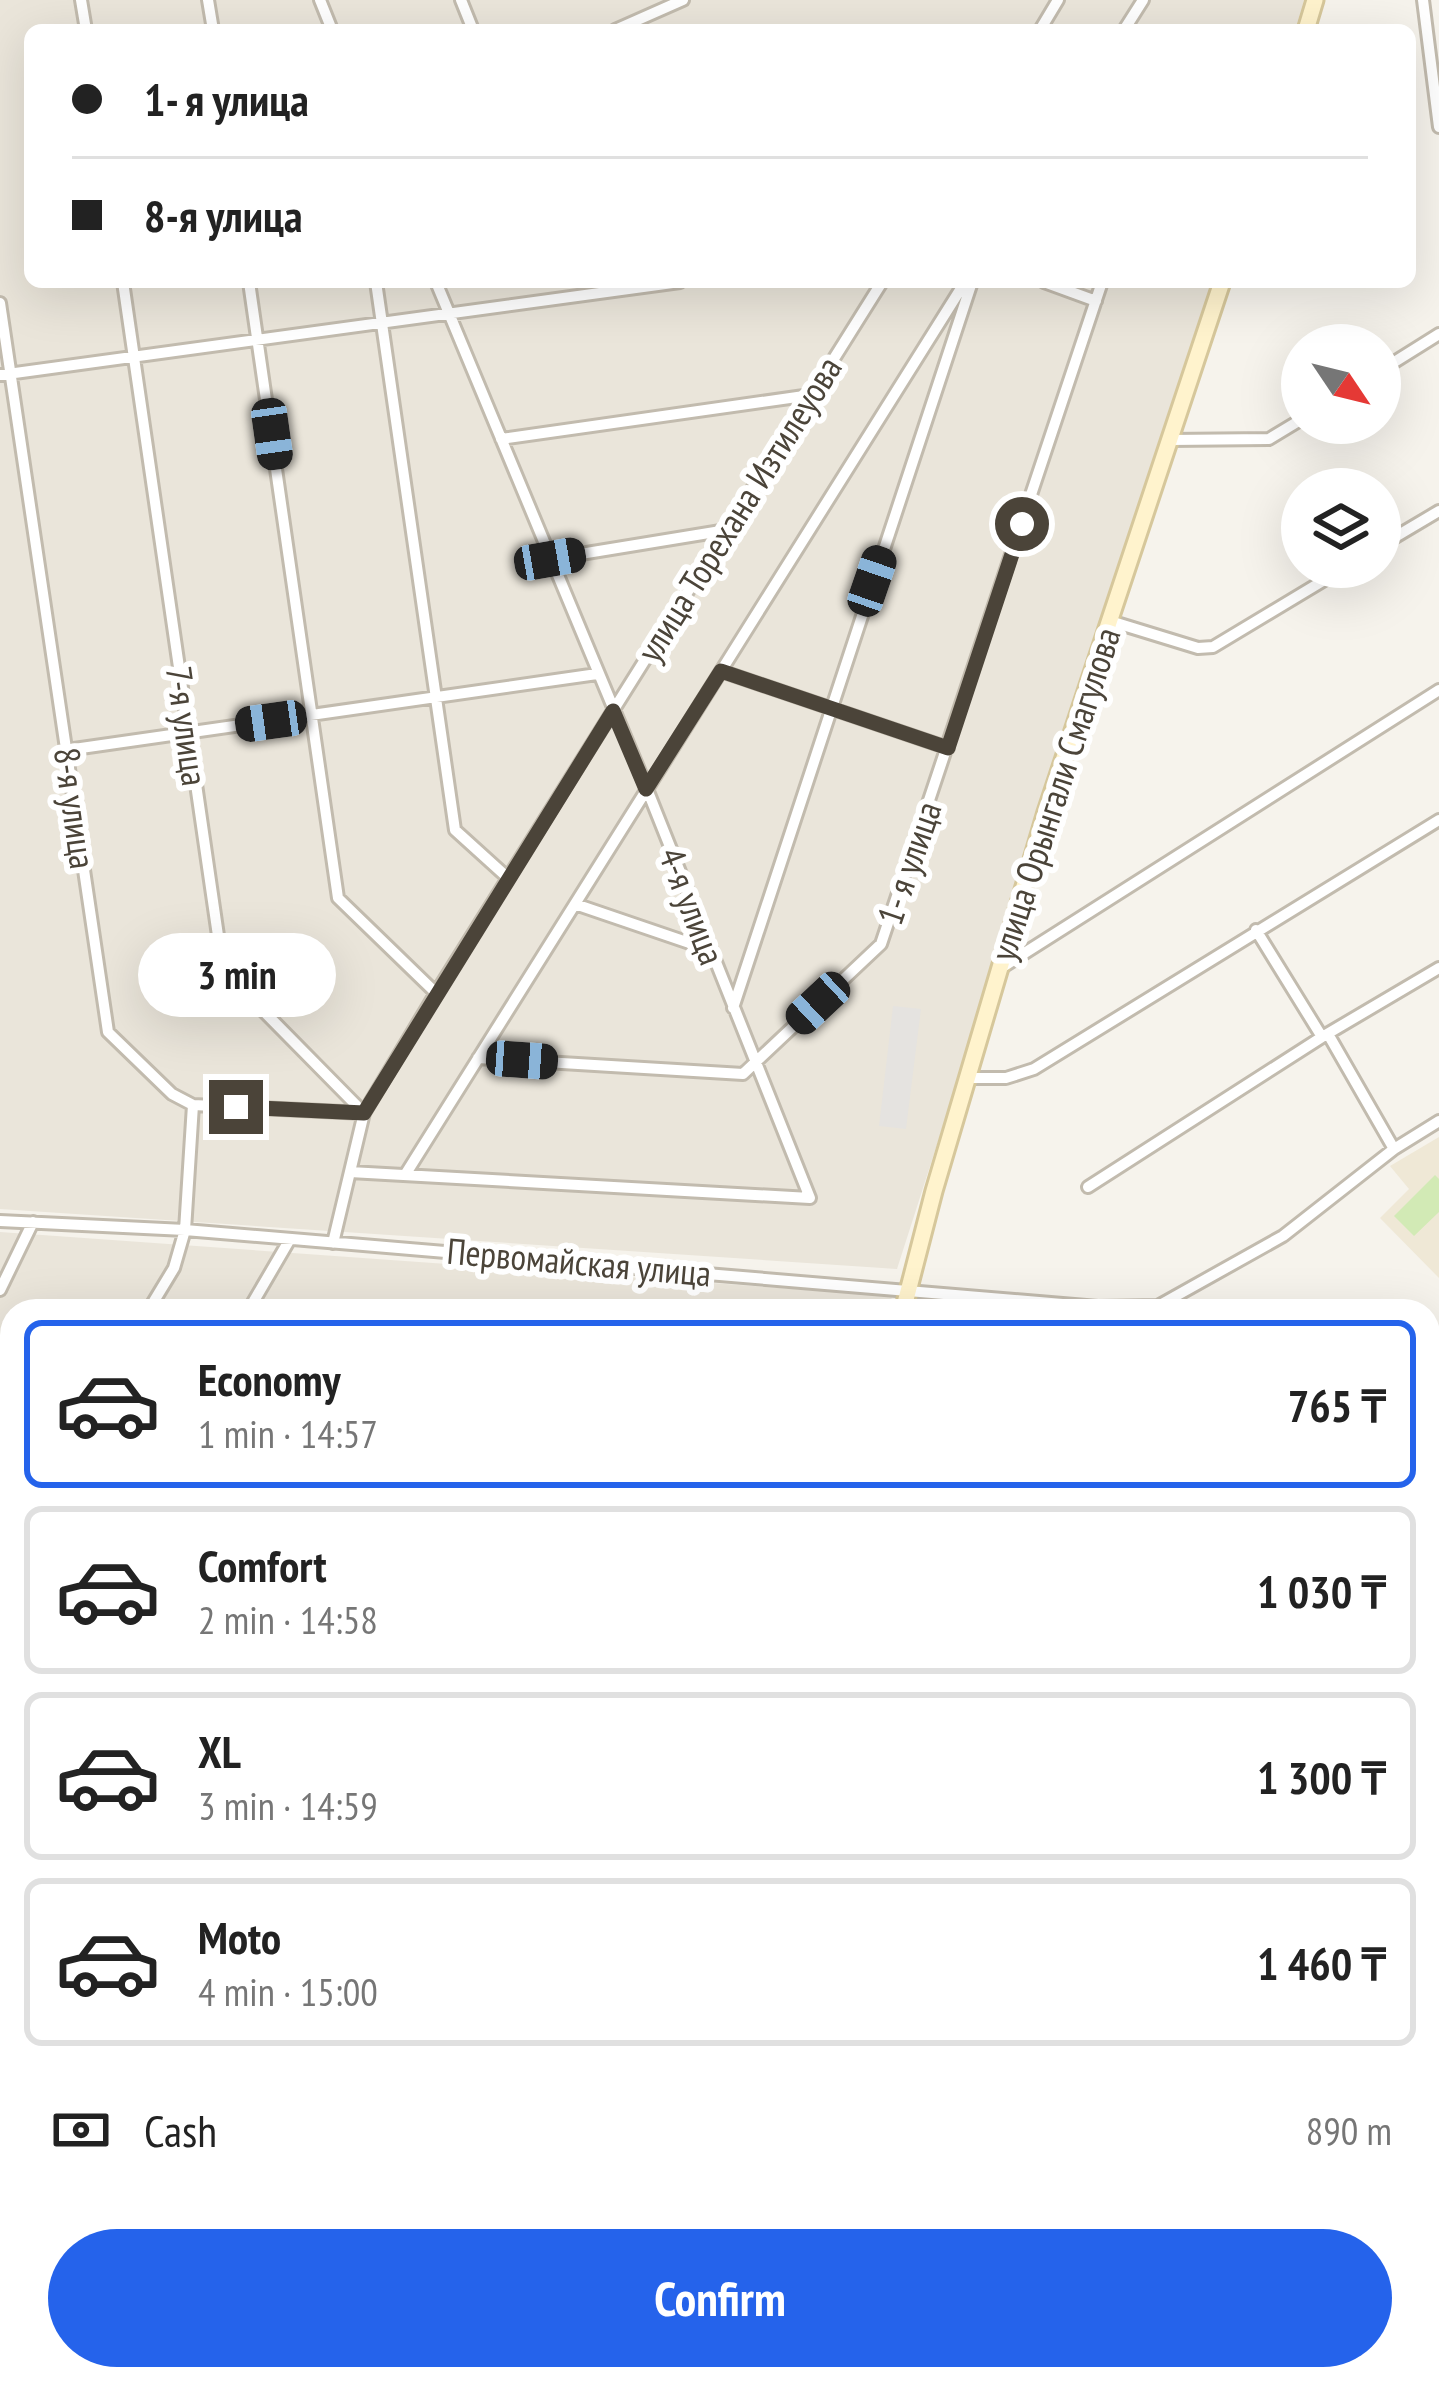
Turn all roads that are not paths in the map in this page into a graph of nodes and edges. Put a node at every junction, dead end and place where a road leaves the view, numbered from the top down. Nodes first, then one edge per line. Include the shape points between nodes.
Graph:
1 (683, 0) edge
2 (1423, 0) edge
3 (629, 24) edge
4 (1439, 127) edge
5 (124, 288) edge
6 (251, 288) edge
7 (377, 288) edge
8 (438, 288) edge
9 (577, 288) edge
10 (637, 288) edge
11 (878, 288) edge
12 (965, 288) edge
13 (967, 288) edge
14 (1060, 288) edge
15 (1100, 288) edge
16 (1220, 288) edge
17 (580, 296) junction
18 (1096, 301) junction
19 (0, 302) edge
20 (449, 314) junction
21 (382, 322) junction
22 (1439, 334) edge
23 (258, 340) junction
24 (134, 356) junction
25 (1401, 358) edge
26 (6, 374) edge
27 (812, 394) junction
28 (1281, 431) edge
29 (501, 439) junction
30 (1170, 440) junction
31 (1439, 511) edge
32 (727, 530) junction
33 (1401, 534) edge
34 (550, 559) junction
35 (1311, 588) edge
36 (1110, 621) junction
37 (721, 671) junction
38 (597, 674) junction
39 (1439, 690) edge
40 (436, 697) junction
41 (829, 710) junction
42 (613, 711) junction
43 (312, 715) junction
44 (188, 733) junction
45 (948, 748) junction
46 (67, 750) junction
47 (646, 789) junction
48 (1439, 820) edge
49 (508, 878) junction
50 (575, 904) junction
51 (1256, 930) junction
52 (710, 950) junction
53 (1000, 968) junction
54 (1439, 968) edge
55 (436, 993) junction
56 (733, 1009) junction
57 (1325, 1036) junction
58 (478, 1058) junction
59 (754, 1061) junction
60 (967, 1078) junction
61 (193, 1105) junction
62 (364, 1113) junction
63 (1439, 1121) edge
64 (1394, 1150) junction
65 (350, 1172) junction
66 (404, 1175) junction
67 (1088, 1187) dead end
68 (0, 1220) edge
69 (33, 1222) junction
70 (185, 1230) junction
71 (290, 1239) junction
72 (333, 1243) junction
73 (908, 1288) junction
74 (0, 1290) edge
75 (155, 1299) edge
76 (255, 1299) edge
77 (906, 1299) edge
78 (1008, 1299) edge
79 (1177, 1299) edge

1 - 3 street
2 - 4 street
5 - 24 street, 7-я улица
6 - 23 street
7 - 21 street
8 - 20 street, 4-я улица
9 - 17 street
10 - 17 street
11 - 27 street, улица Торехана Изтилеуова
12 - 37 street, улица Торехана Изтилеуова
13 - 41 street
14 - 18 street
15 - 18 street, 1- я улица
16 - 30 main road, улица Орынгали Смагулова
17 - 20 street
18 - 45 street, 1- я улица
19 - 26 street, 8-я улица
20 - 21 street
20 - 29 street, 4-я улица
21 - 23 street
21 - 40 street
22 - 25 street
23 - 24 street
23 - 43 street
24 - 26 street
24 - 44 street, 7-я улица
26 - 46 street, 8-я улица
27 - 29 street
27 - 32 street, улица Торехана Изтилеуова
28 - 30 street via 1269,439
29 - 34 street, 4-я улица
30 - 36 main road, улица Орынгали Смагулова
31 - 33 street
32 - 34 street
32 - 42 street, улица Торехана Изтилеуова
34 - 38 street, 4-я улица
35 - 36 street via 1213,647
36 - 53 main road, улица Орынгали Смагулова
37 - 41 street
37 - 47 street, улица Торехана Изтилеуова
38 - 40 street
38 - 42 street, 4-я улица
39 - 53 street
40 - 43 street
40 - 49 street via 454,830
41 - 45 street
41 - 56 street
42 - 47 street, 4-я улица
42 - 49 street, улица Торехана Изтилеуова
43 - 44 street
43 - 55 street via 338,898
44 - 46 street
44 - 62 street, 7-я улица via 223,970
45 - 59 street, 1- я улица via 881,944
46 - 61 street, 8-я улица via 108,1032
47 - 50 street, улица Торехана Изтилеуова
47 - 52 street, 4-я улица
48 - 51 street
49 - 55 street, улица Торехана Изтилеуова
50 - 52 street
50 - 58 street, улица Торехана Изтилеуова
51 - 57 street
51 - 60 street via 1034,1069
52 - 56 street, 4-я улица
53 - 60 main road, улица Орынгали Смагулова
54 - 57 street
55 - 62 street, улица Торехана Изтилеуова
56 - 59 street, 4-я улица
57 - 64 street
57 - 67 street
58 - 59 street via 743,1074
58 - 66 street, улица Торехана Изтилеуова
59 - 66 street, 4-я улица via 810,1198
60 - 73 main road, улица Орынгали Смагулова
61 - 62 street
61 - 70 street
62 - 65 street, улица Торехана Изтилеуова
63 - 64 street
64 - 79 street via 1283,1236
65 - 66 street
65 - 72 street, улица Торехана Изтилеуова
68 - 69 street, Первомайская улица
69 - 70 street, Первомайская улица
69 - 74 street
70 - 71 street, Первомайская улица
70 - 75 street
71 - 72 street, Первомайская улица
71 - 76 street
72 - 73 street, Первомайская улица
73 - 77 main road, улица Орынгали Смагулова
73 - 78 street, Первомайская улица

